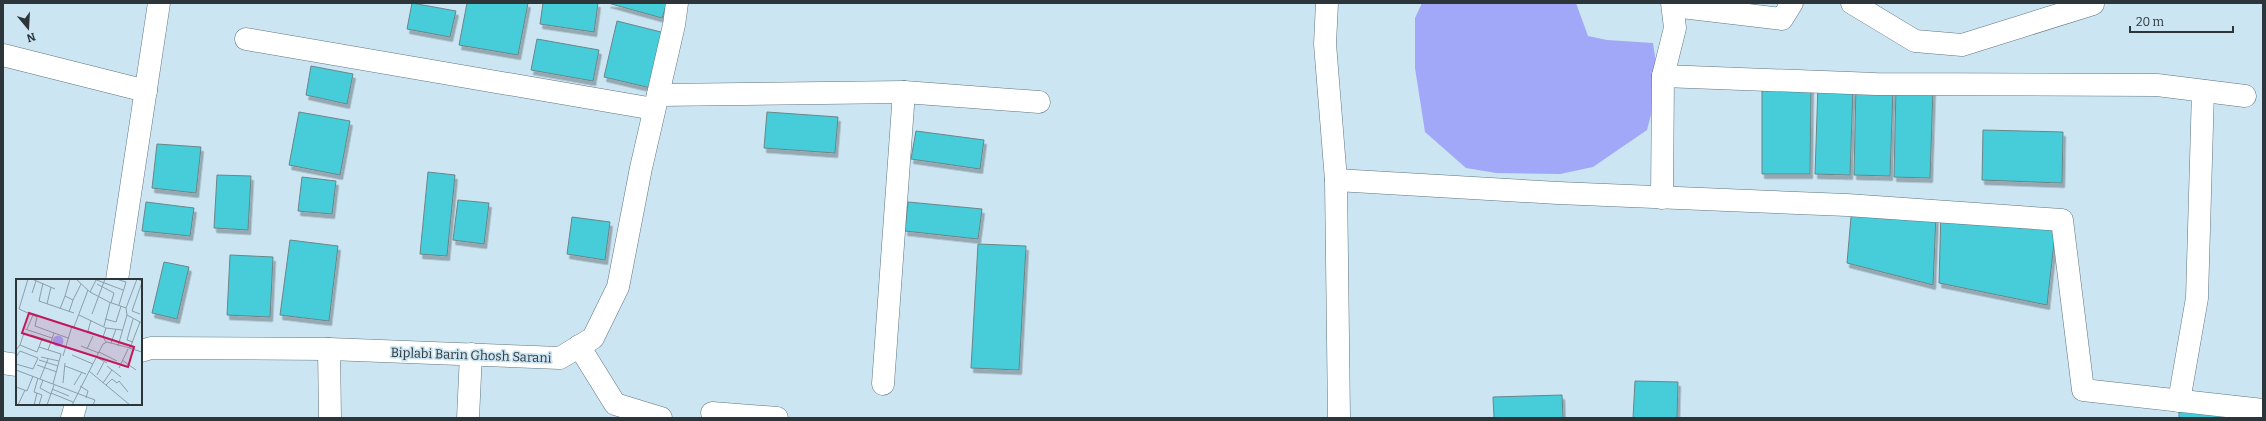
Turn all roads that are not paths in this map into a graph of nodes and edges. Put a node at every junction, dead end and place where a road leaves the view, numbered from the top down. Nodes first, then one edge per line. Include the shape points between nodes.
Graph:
1 (159, 3) edge
2 (677, 3) edge
3 (1327, 3) edge
4 (1792, 3) edge
5 (1852, 3) edge
6 (1672, 4) edge
7 (2093, 4) dead end
8 (246, 39) dead end
9 (3, 55) edge
10 (1663, 76) junction
11 (146, 91) junction
12 (2203, 91) junction
13 (904, 92) junction
14 (2245, 96) dead end
15 (656, 102) junction
16 (1039, 102) dead end
17 (1336, 180) junction
18 (1662, 198) junction
19 (117, 279) edge
20 (579, 346) junction
21 (329, 349) junction
22 (142, 351) edge
23 (471, 354) junction
24 (3, 363) edge
25 (16, 365) edge
26 (883, 384) dead end
27 (2179, 401) junction
28 (76, 405) edge
29 (2263, 410) edge
30 (712, 413) dead end
31 (72, 418) edge
32 (330, 418) edge
33 (468, 418) edge
34 (661, 418) edge
35 (777, 418) edge
36 (1339, 418) edge

1 - 11 street
2 - 15 street, Biplabi Barin Ghosh Sarani
3 - 17 street via 1325,44
4 - 6 street via 1782,19
5 - 7 street via 1915,41 1962,45
6 - 10 street via 1675,28
8 - 15 street
9 - 11 street
10 - 12 street via 1876,84 2157,85
10 - 18 street
11 - 19 street
12 - 14 street
12 - 27 street via 2197,298
13 - 15 street
13 - 16 street
13 - 26 street
15 - 20 street, Biplabi Barin Ghosh Sarani via 640,168 618,287 593,338
17 - 18 street
17 - 36 street
18 - 27 street via 1847,205 2062,220 2083,390
20 - 23 street, Biplabi Barin Ghosh Sarani via 560,358
20 - 34 street via 615,404
21 - 22 street, Biplabi Barin Ghosh Sarani via 151,348
21 - 23 street, Biplabi Barin Ghosh Sarani
21 - 32 street
23 - 33 street
24 - 25 street
27 - 29 street
28 - 31 street
30 - 35 street

